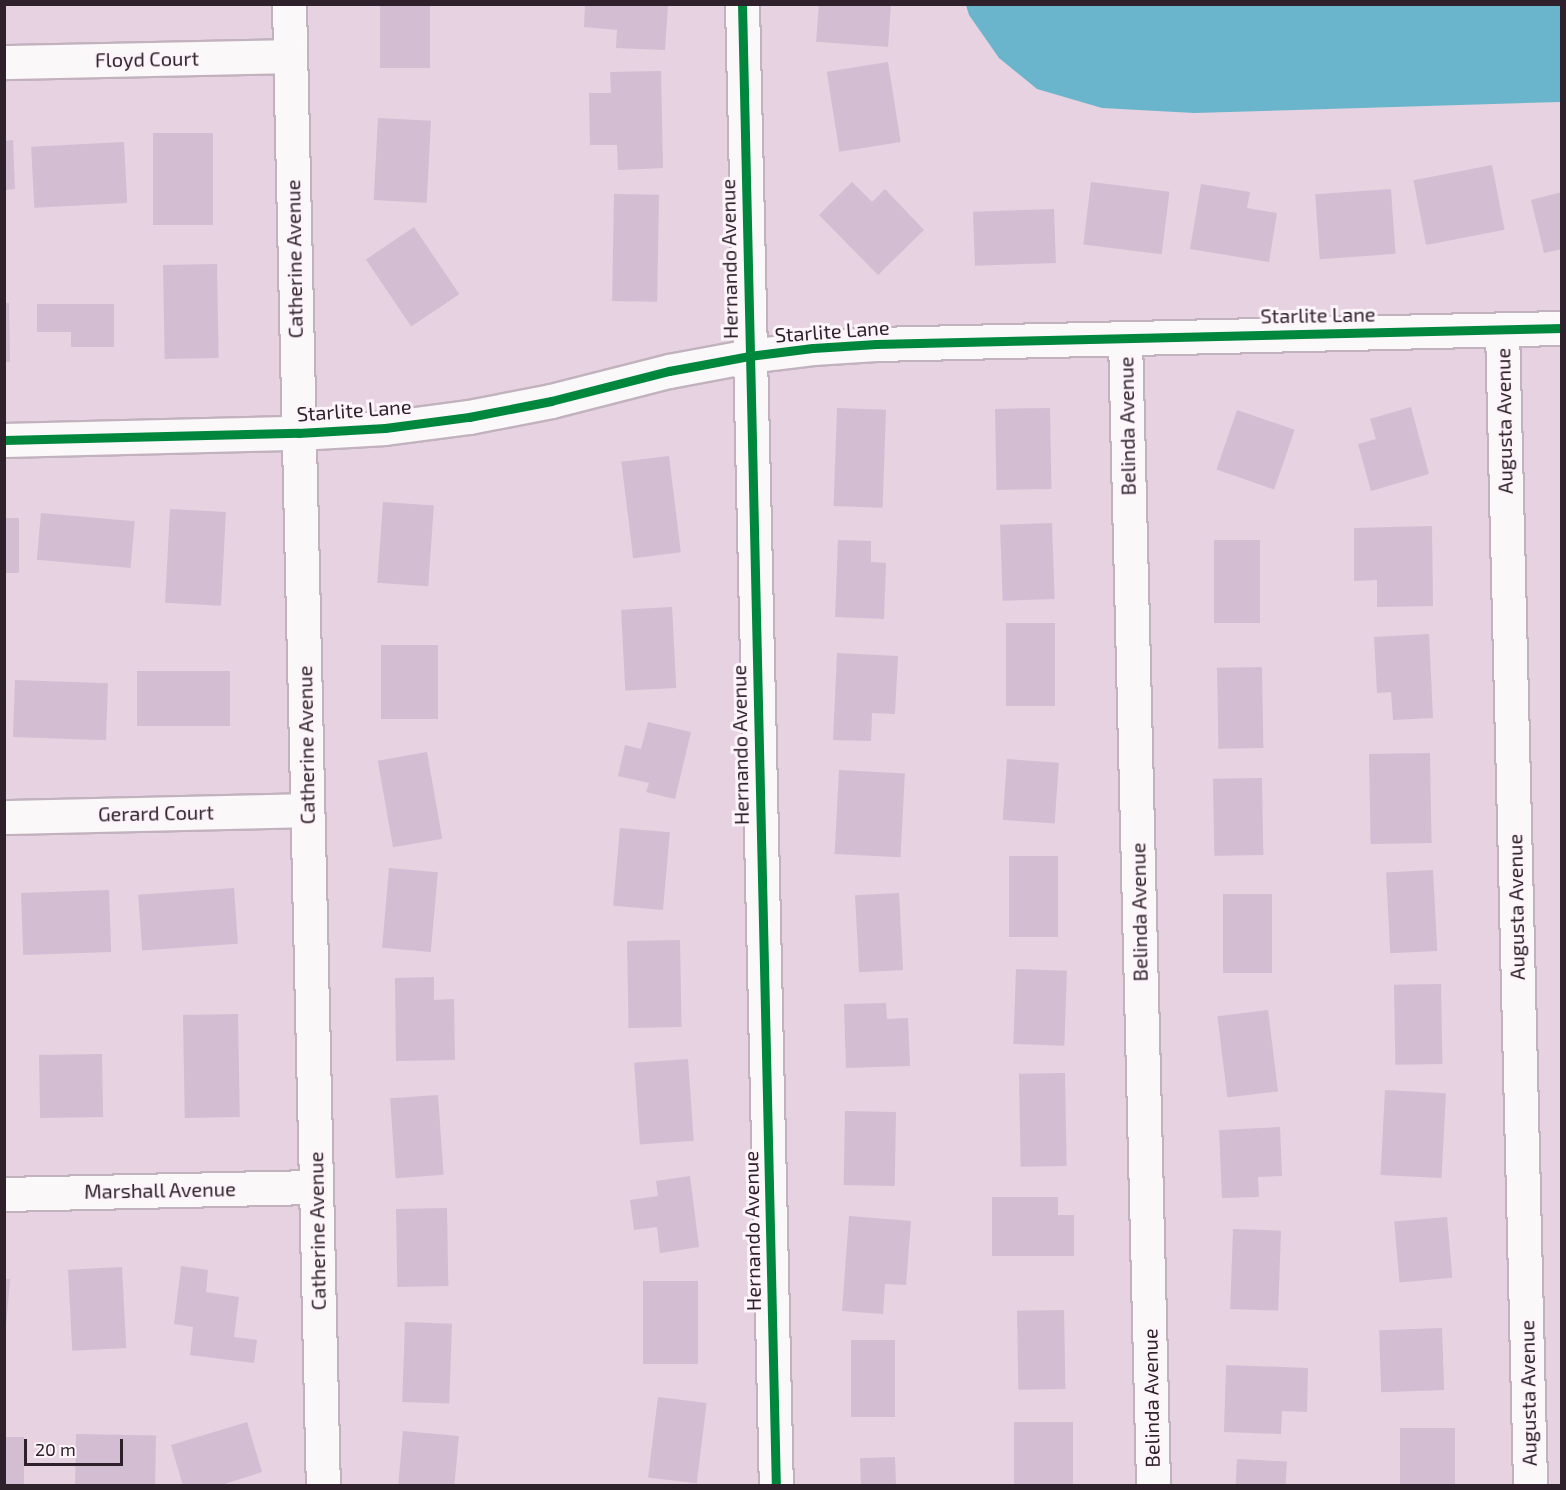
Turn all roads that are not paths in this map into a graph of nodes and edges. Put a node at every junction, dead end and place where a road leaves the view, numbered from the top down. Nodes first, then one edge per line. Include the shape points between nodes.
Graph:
1 (289, 4) edge
2 (742, 4) edge
3 (290, 56) junction
4 (4, 62) edge
5 (1562, 328) edge
6 (1502, 329) junction
7 (1125, 338) junction
8 (749, 356) junction
9 (298, 433) junction
10 (4, 440) edge
11 (307, 810) junction
12 (4, 816) edge
13 (316, 1187) junction
14 (4, 1194) edge
15 (323, 1485) edge
16 (776, 1485) edge
17 (1153, 1485) edge
18 (1530, 1485) edge

1 - 3 street, Catherine Avenue
2 - 8 street, Hernando Avenue
3 - 4 street, Floyd Court
3 - 9 street, Catherine Avenue
5 - 6 street, Starlite Lane
6 - 7 street, Starlite Lane
6 - 18 street, Augusta Avenue
7 - 8 street, Starlite Lane via 876,344
7 - 17 street, Belinda Avenue
8 - 9 street, Starlite Lane via 669,370 551,401 469,417 385,428
8 - 16 street, Hernando Avenue
9 - 10 street, Starlite Lane
9 - 11 street, Catherine Avenue
11 - 12 street, Gerard Court
11 - 13 street, Catherine Avenue
13 - 14 street, Marshall Avenue
13 - 15 street, Catherine Avenue

